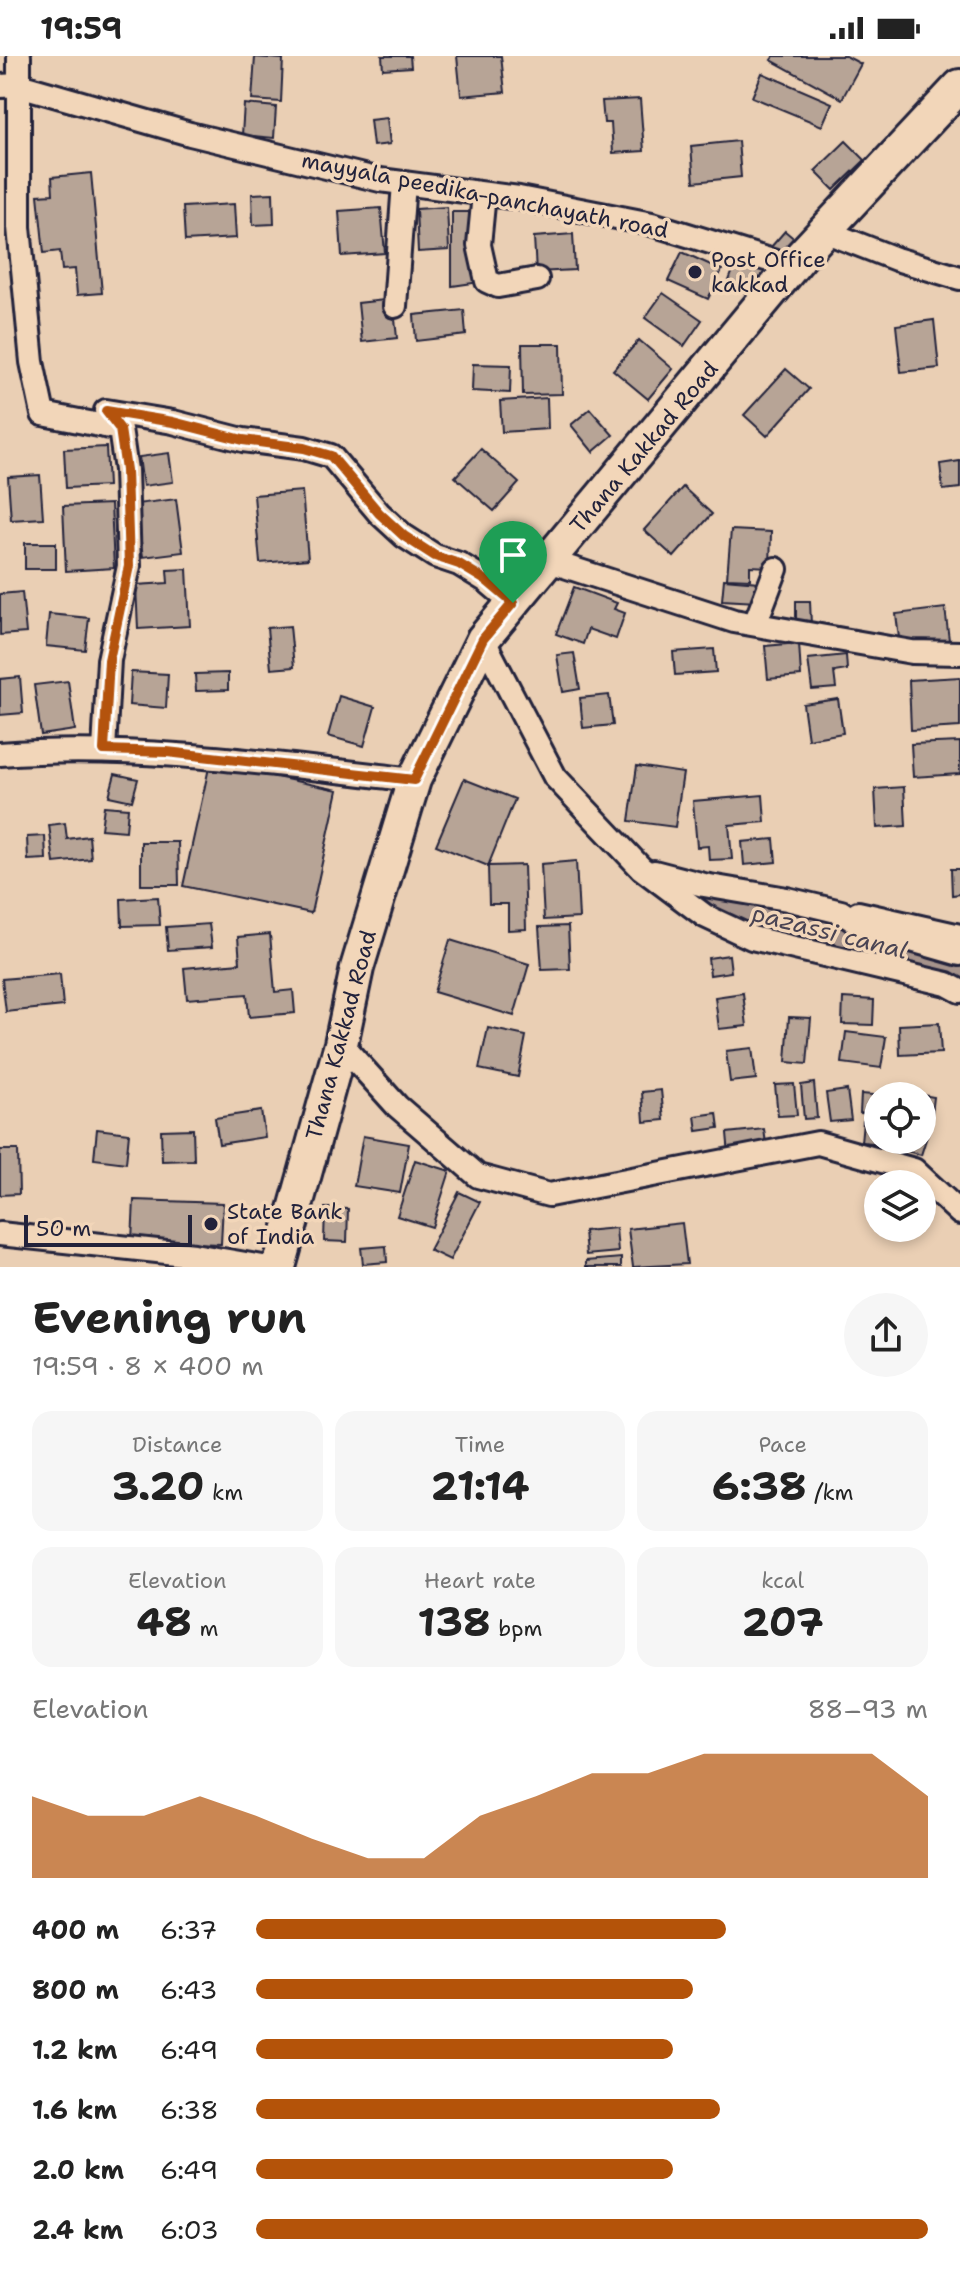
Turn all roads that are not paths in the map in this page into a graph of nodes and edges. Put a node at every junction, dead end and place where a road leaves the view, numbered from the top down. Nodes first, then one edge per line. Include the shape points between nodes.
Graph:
1 (19, 56) edge
2 (10, 86) edge
3 (960, 86) edge
4 (404, 183) junction
5 (484, 194) junction
6 (824, 231) junction
7 (792, 267) junction
8 (960, 278) edge
9 (537, 279) dead end
10 (395, 306) dead end
11 (120, 429) junction
12 (549, 561) junction
13 (776, 569) dead end
14 (513, 603) junction
15 (755, 624) junction
16 (483, 639) junction
17 (960, 653) edge
18 (104, 750) junction
19 (0, 754) edge
20 (414, 780) junction
21 (641, 868) junction
22 (841, 912) junction
23 (960, 936) edge
24 (960, 954) edge
25 (960, 991) edge
26 (341, 1044) junction
27 (960, 1213) edge
28 (0, 1234) edge
29 (263, 1267) edge
30 (279, 1267) edge

1 - 2 street
2 - 4 street, mayyala peedika-panchayath road
2 - 11 street via 32,362 43,414
3 - 6 main road, Thana Kakkad Road
4 - 5 street, mayyala peedika-panchayath road
4 - 10 street
5 - 7 street, mayyala peedika-panchayath road via 652,224
5 - 9 street via 479,245 487,281 498,286
6 - 7 main road, Thana Kakkad Road
6 - 8 street
7 - 12 main road, Thana Kakkad Road
11 - 14 street via 106,411 331,456 404,536 487,581
11 - 18 street via 129,566 109,660
12 - 14 main road, Thana Kakkad Road
12 - 15 street
13 - 15 street
14 - 16 main road, Thana Kakkad Road
15 - 17 street via 912,652
16 - 20 main road, Thana Kakkad Road
16 - 21 street via 555,777
18 - 19 street
18 - 20 street via 167,752
20 - 26 main road, Thana Kakkad Road via 357,968
21 - 22 street
21 - 25 street via 705,916 752,938
22 - 23 street via 887,917
22 - 24 street via 862,926
26 - 27 street via 397,1106 478,1176 549,1195 818,1143 914,1170
26 - 30 main road, Thana Kakkad Road
28 - 29 street

